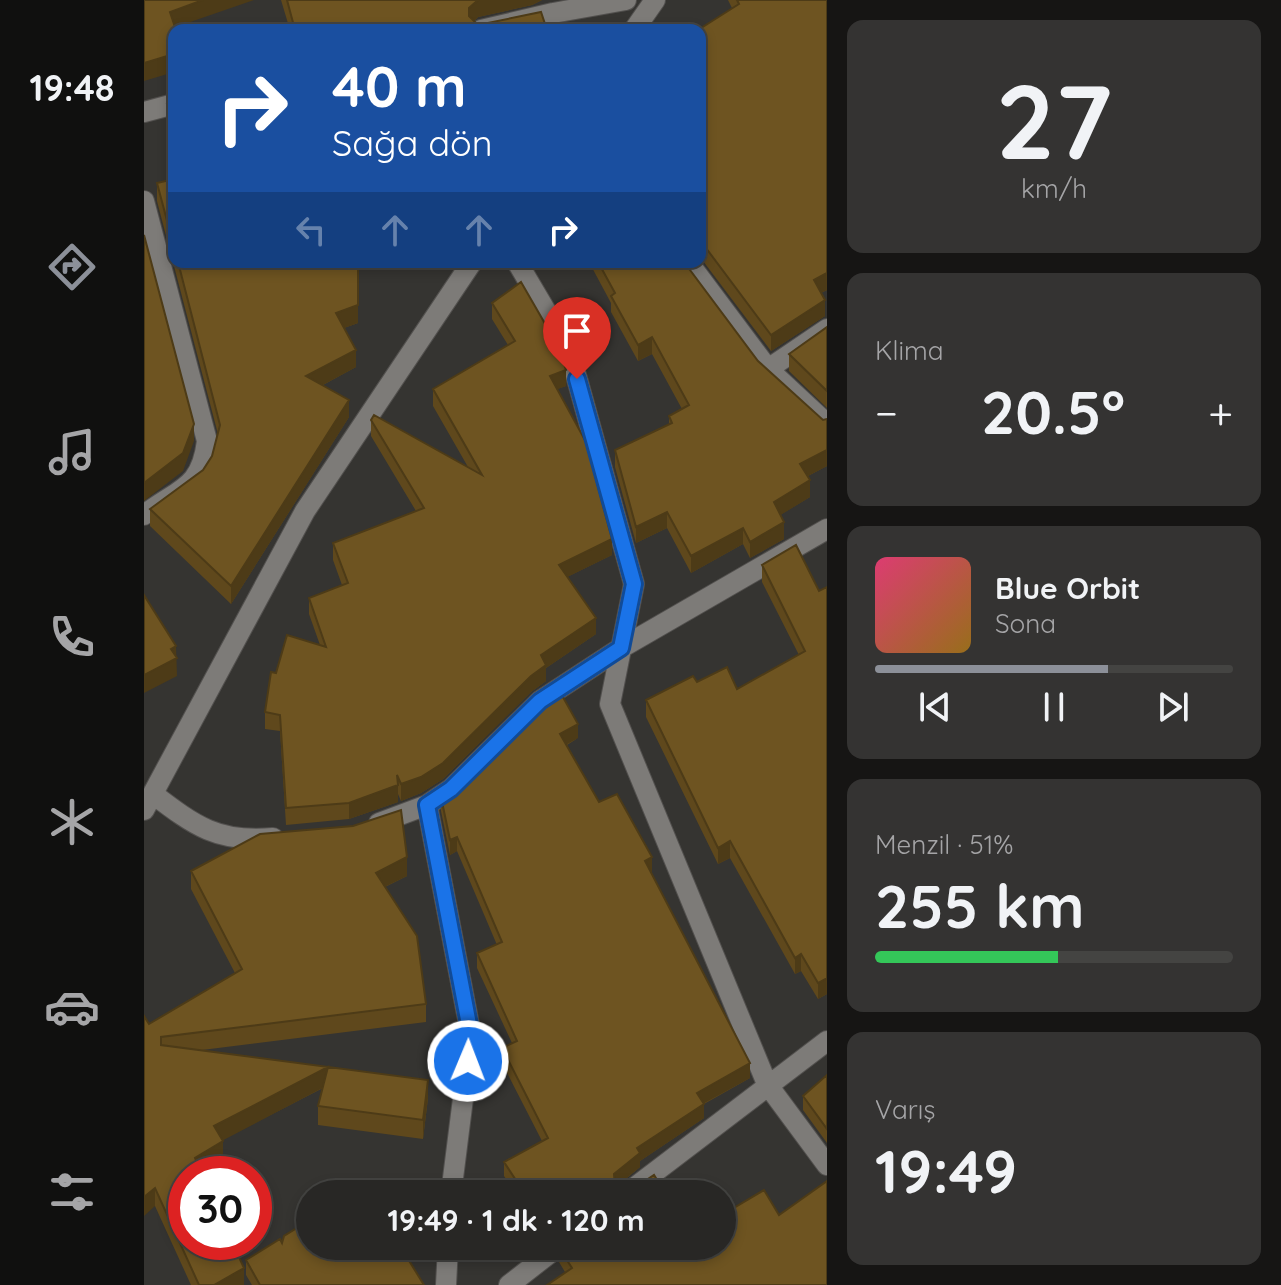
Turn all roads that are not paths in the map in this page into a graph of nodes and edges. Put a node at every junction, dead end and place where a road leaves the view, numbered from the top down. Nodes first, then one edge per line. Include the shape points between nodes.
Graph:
1 (626, 0) edge
2 (655, 0) edge
3 (551, 6) edge
4 (498, 24) edge
5 (638, 24) edge
6 (168, 106) edge
7 (144, 112) edge
8 (144, 201) edge
9 (468, 268) edge
10 (521, 268) edge
11 (692, 268) edge
12 (827, 329) edge
13 (768, 369) junction
14 (827, 424) edge
15 (144, 515) edge
16 (827, 529) edge
17 (621, 648) junction
18 (148, 802) edge
19 (427, 805) junction
20 (367, 827) edge
21 (292, 837) edge
22 (827, 1041) edge
23 (767, 1084) junction
24 (827, 1165) edge
25 (453, 1180) edge
26 (644, 1180) edge
27 (447, 1260) edge
28 (541, 1260) edge
29 (446, 1285) edge
30 (509, 1285) edge

1 - 3 street
2 - 5 street
3 - 4 street
6 - 7 street
8 - 15 street via 207,441 204,464 190,485
9 - 18 street via 305,511
10 - 17 street via 569,350 634,584
11 - 13 street
12 - 13 street
13 - 14 street
16 - 17 street
17 - 19 street via 540,701 451,789
17 - 23 street via 610,704
18 - 21 street via 195,826 245,841
19 - 20 street
19 - 25 street via 471,1035
22 - 23 street
23 - 24 street
23 - 26 street
27 - 29 street
28 - 30 street

